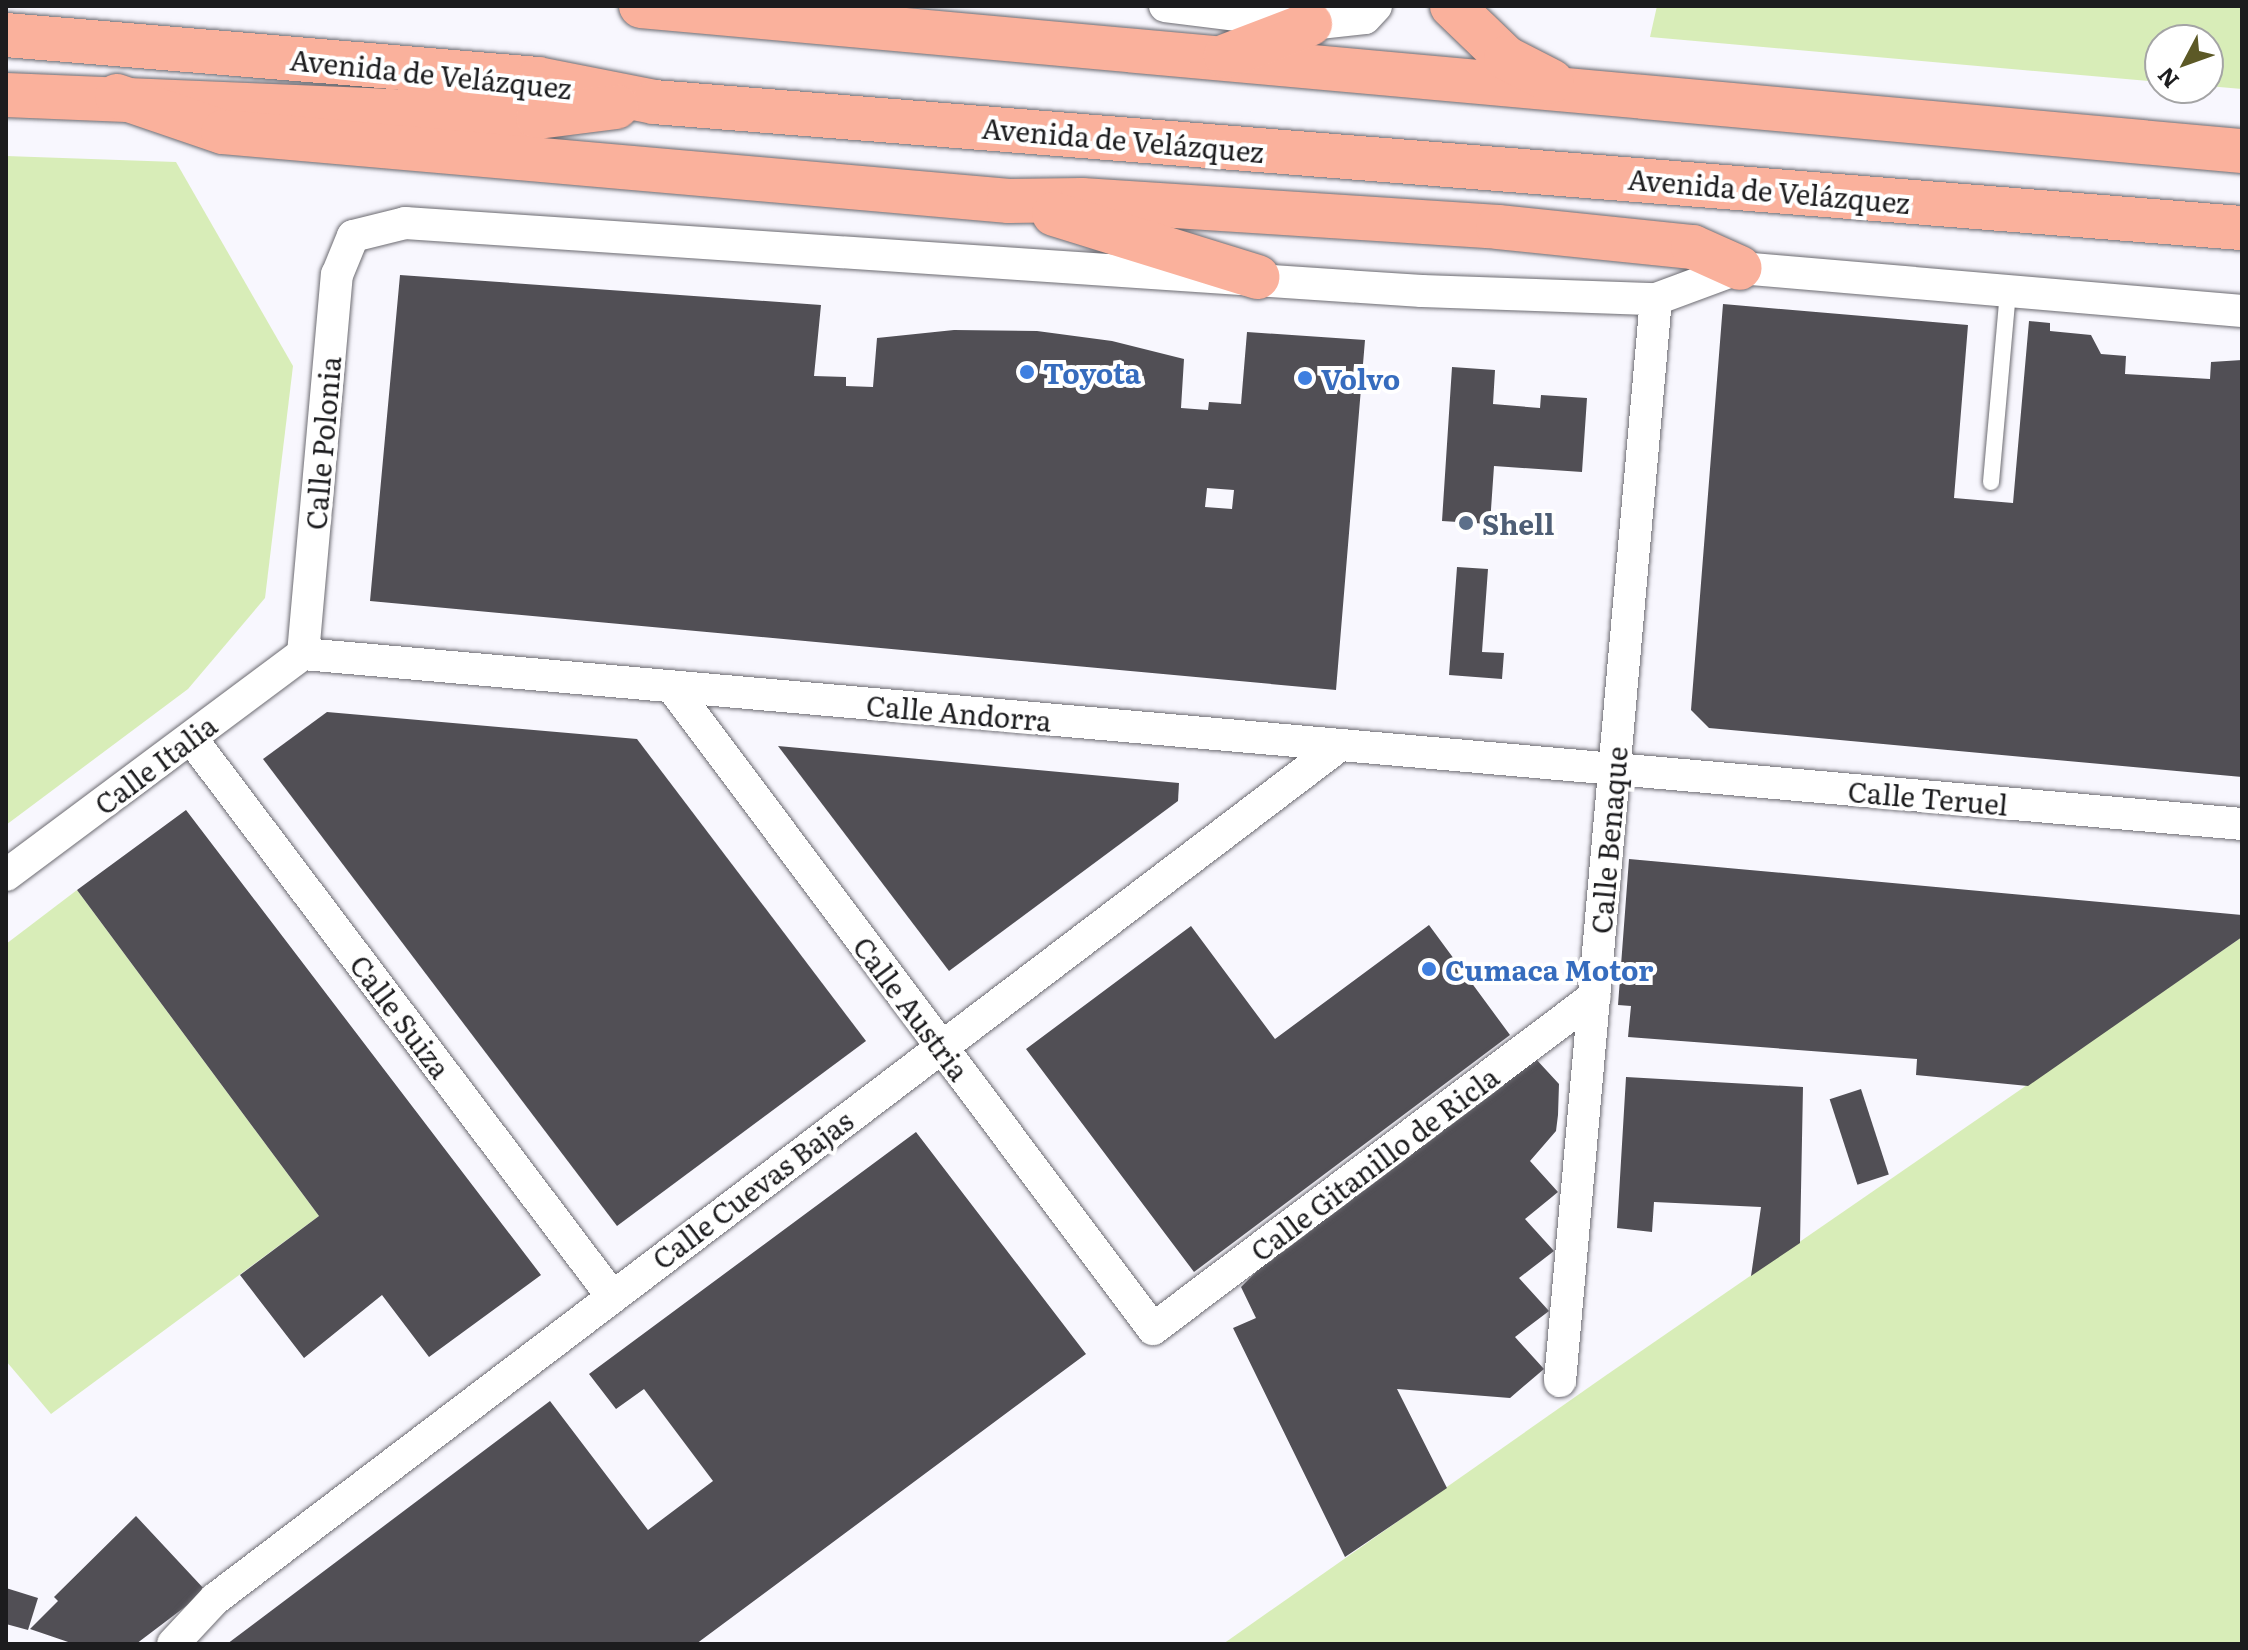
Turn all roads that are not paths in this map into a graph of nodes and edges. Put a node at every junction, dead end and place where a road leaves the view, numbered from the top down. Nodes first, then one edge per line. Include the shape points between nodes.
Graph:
1 (641, 6) edge
2 (1165, 6) edge
3 (1376, 6) edge
4 (1452, 6) edge
5 (1310, 24) junction
6 (6, 35) edge
7 (1218, 60) junction
8 (1568, 90) junction
9 (6, 95) edge
10 (117, 96) junction
11 (654, 102) junction
12 (2242, 151) edge
13 (1009, 201) junction
14 (2157, 221) junction
15 (2242, 228) edge
16 (2242, 256) edge
17 (1740, 268) junction
18 (1257, 277) junction
19 (2008, 291) junction
20 (1656, 299) junction
21 (2242, 311) edge
22 (1991, 482) dead end
23 (303, 654) junction
24 (672, 687) junction
25 (191, 738) junction
26 (1340, 745) junction
27 (1614, 770) junction
28 (2242, 824) edge
29 (6, 875) edge
30 (1595, 996) junction
31 (941, 1046) junction
32 (611, 1295) junction
33 (1153, 1329) joint
34 (1560, 1381) dead end
35 (173, 1644) edge

1 - 7 highway
2 - 5 street
3 - 5 street via 1365,18
4 - 8 highway via 1506,58
5 - 7 highway
6 - 11 highway, Avenida de Velázquez via 538,79
7 - 8 highway
8 - 12 highway
9 - 10 highway
10 - 11 highway via 538,117
10 - 13 highway via 223,132
11 - 14 highway, Avenida de Velázquez
13 - 17 highway via 1082,200 1498,227 1693,247
13 - 18 highway
14 - 15 highway, Avenida de Velázquez
14 - 16 highway
17 - 19 street
17 - 20 street
18 - 20 street via 1422,291
18 - 23 street, Calle Polonia via 405,223 353,236 337,275
19 - 21 street
19 - 22 lane
20 - 27 street, Calle Benaque
23 - 24 street, Calle Andorra
23 - 25 street, Calle Italia
24 - 26 street, Calle Andorra
24 - 31 street, Calle Austria
25 - 29 street, Calle Italia
25 - 32 street, Calle Suiza
26 - 27 street, Calle Andorra
26 - 31 street, Calle Cuevas Bajas
27 - 28 street, Calle Teruel
27 - 30 street, Calle Benaque
30 - 33 street, Calle Gitanillo de Ricla
30 - 34 street, Calle Benaque
31 - 32 street, Calle Cuevas Bajas
31 - 33 street, Calle Austria
32 - 35 street, Calle Cuevas Bajas via 215,1599

